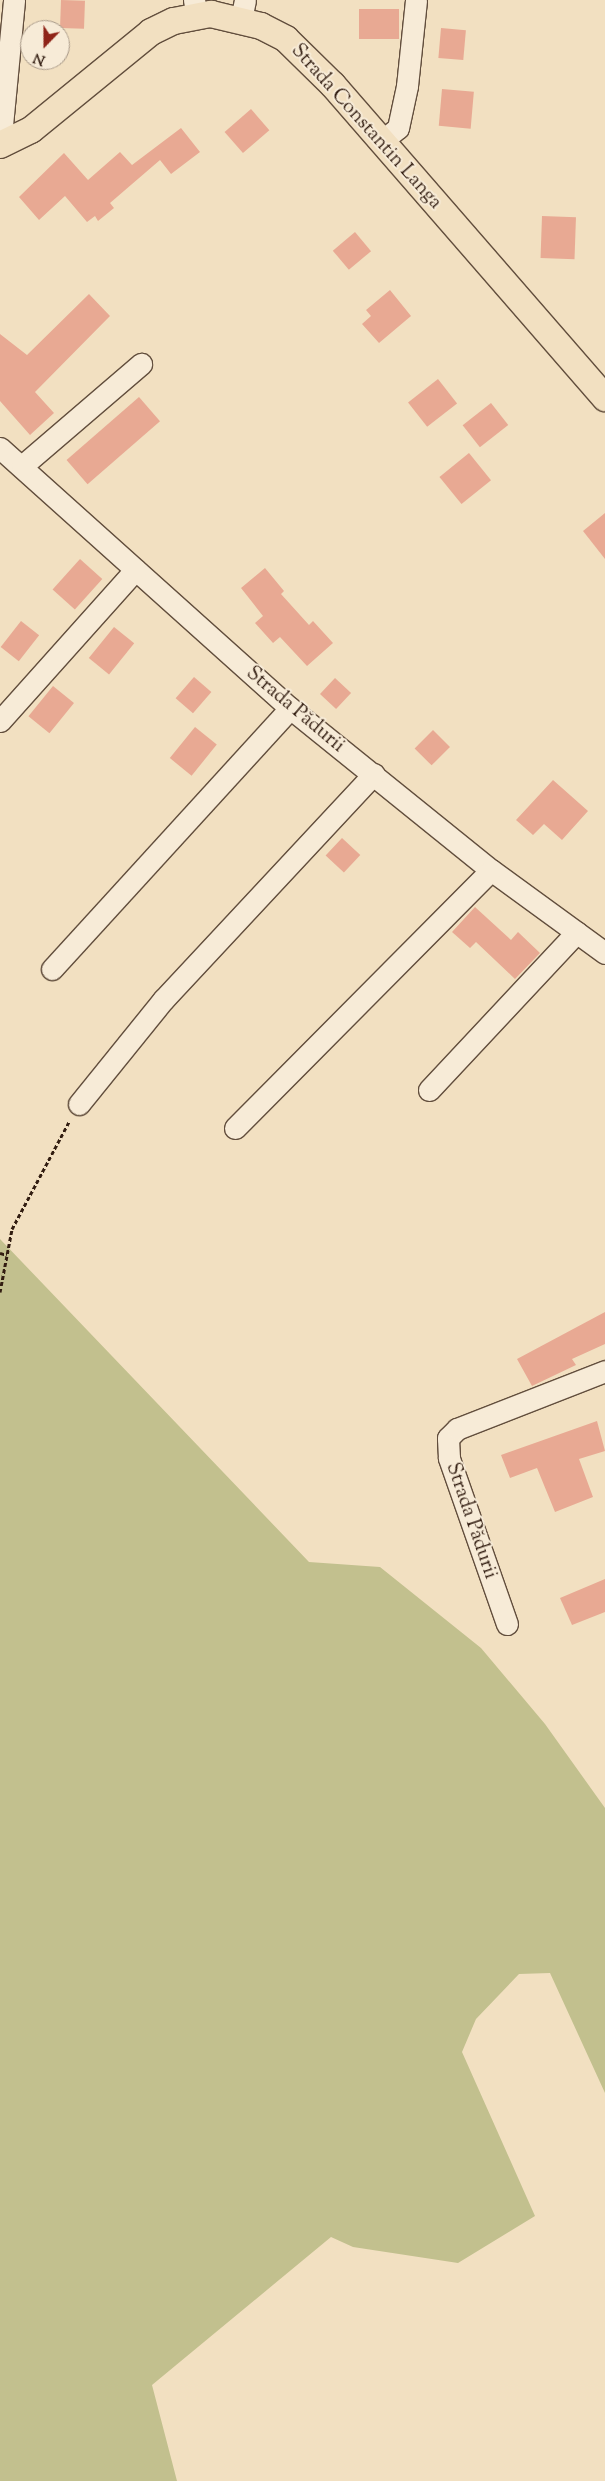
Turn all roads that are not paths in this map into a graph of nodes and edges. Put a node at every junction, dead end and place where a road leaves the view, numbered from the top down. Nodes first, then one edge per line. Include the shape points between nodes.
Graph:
1 (14, 0) edge
2 (416, 0) edge
3 (196, 8) edge
4 (243, 9) edge
5 (383, 140) junction
6 (0, 145) edge
7 (141, 364) dead end
8 (605, 398) edge
9 (0, 448) edge
10 (22, 466) junction
11 (135, 570) junction
12 (290, 708) junction
13 (0, 721) edge
14 (374, 774) junction
15 (492, 870) junction
16 (577, 932) junction
17 (605, 953) edge
18 (52, 969) dead end
19 (429, 1090) dead end
20 (78, 1104) road end
21 (234, 1128) dead end
22 (605, 1371) edge
23 (507, 1624) dead end

1 - 6 street
2 - 5 street via 409,78 398,128
3 - 4 main road, Strada Constantin Langa via 211,14
3 - 6 main road, Strada Constantin Langa via 151,32 30,130
4 - 5 main road, Strada Constantin Langa via 286,39
5 - 8 main road, Strada Constantin Langa
7 - 10 street
9 - 10 street, Strada Pădurii
10 - 11 street, Strada Pădurii
11 - 12 street, Strada Pădurii
11 - 13 street
12 - 14 street, Strada Pădurii
12 - 18 street
14 - 15 street, Strada Pădurii
14 - 20 street via 163,1000
15 - 16 street, Strada Pădurii
15 - 21 street
16 - 17 street, Strada Pădurii
16 - 19 street
22 - 23 street, Strada Pădurii via 457,1428 448,1438 449,1458

